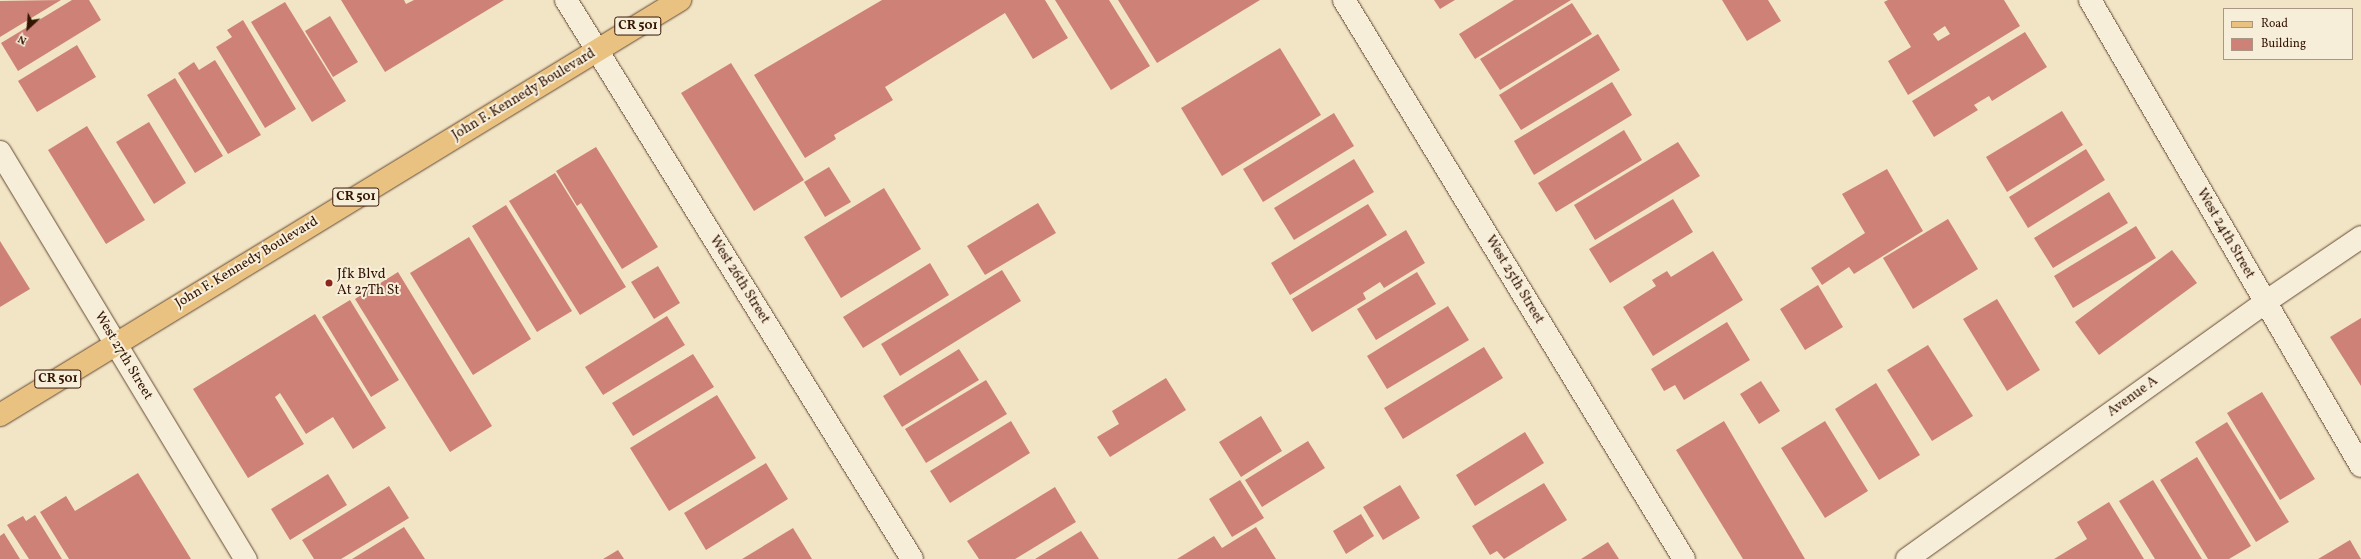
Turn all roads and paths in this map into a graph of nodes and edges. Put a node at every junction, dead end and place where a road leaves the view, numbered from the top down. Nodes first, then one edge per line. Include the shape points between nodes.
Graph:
1 (566, 0) edge
2 (680, 0) edge
3 (1344, 0) edge
4 (2090, 0) edge
5 (597, 52) junction
6 (0, 152) edge
7 (2361, 237) edge
8 (2264, 303) junction
9 (116, 343) junction
10 (0, 415) edge
11 (2361, 466) edge
12 (246, 559) edge
13 (912, 559) edge
14 (1684, 559) edge
15 (1906, 559) edge

1 - 5 street, West 26th Street
2 - 5 main road, John F. Kennedy Boulevard / CR 501
3 - 14 street, West 25th Street
4 - 8 street, West 24th Street
5 - 9 main road, John F. Kennedy Boulevard / CR 501
5 - 13 street, West 26th Street
6 - 9 street, West 27th Street
7 - 8 street, Avenue A
8 - 11 street, West 24th Street
8 - 15 street, Avenue A
9 - 10 main road, John F. Kennedy Boulevard / CR 501
9 - 12 street, West 27th Street

